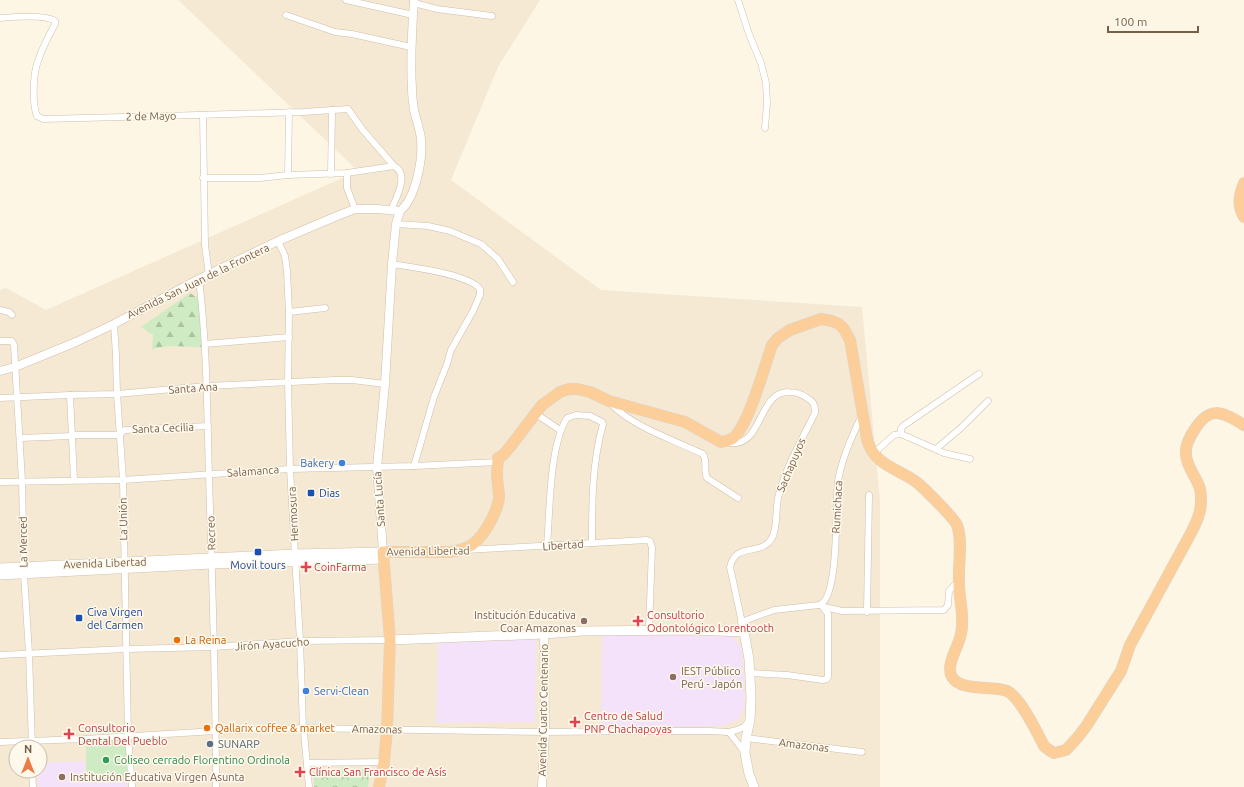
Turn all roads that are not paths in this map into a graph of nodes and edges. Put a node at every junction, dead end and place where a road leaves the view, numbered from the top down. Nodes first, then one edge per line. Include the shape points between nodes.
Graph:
1 (346, 0) edge
2 (738, 0) edge
3 (414, 2) edge
4 (286, 15) dead end
5 (413, 15) junction
6 (492, 16) dead end
7 (0, 18) edge
8 (411, 47) junction
9 (332, 110) junction
10 (289, 112) junction
11 (203, 115) junction
12 (765, 128) dead end
13 (394, 166) junction
14 (347, 173) junction
15 (331, 174) junction
16 (288, 175) junction
17 (203, 178) junction
18 (1244, 183) edge
19 (355, 210) junction
20 (391, 210) junction
21 (400, 211) junction
22 (1244, 217) edge
23 (396, 224) junction
24 (278, 242) junction
25 (392, 264) junction
26 (208, 275) junction
27 (199, 279) junction
28 (513, 282) dead end
29 (325, 308) dead end
30 (0, 310) edge
31 (289, 312) junction
32 (12, 315) dead end
33 (114, 324) junction
34 (289, 337) junction
35 (0, 342) edge
36 (204, 344) junction
37 (15, 367) junction
38 (0, 371) edge
39 (979, 374) dead end
40 (288, 382) junction
41 (385, 384) junction
42 (207, 386) junction
43 (117, 394) junction
44 (70, 395) junction
45 (0, 398) edge
46 (18, 398) junction
47 (609, 401) junction
48 (988, 401) dead end
49 (536, 414) junction
50 (863, 414) junction
51 (1244, 425) edge
52 (208, 426) junction
53 (560, 430) junction
54 (120, 434) junction
55 (901, 434) junction
56 (72, 436) junction
57 (20, 438) junction
58 (721, 442) junction
59 (936, 449) junction
60 (873, 454) junction
61 (502, 459) junction
62 (970, 459) dead end
63 (377, 466) junction
64 (414, 466) junction
65 (290, 469) junction
66 (209, 474) junction
67 (74, 480) junction
68 (123, 480) junction
69 (22, 481) junction
70 (0, 482) edge
71 (869, 495) dead end
72 (738, 498) dead end
73 (592, 543) junction
74 (547, 546) junction
75 (460, 550) junction
76 (476, 550) junction
77 (383, 556) junction
78 (295, 558) junction
79 (212, 561) junction
80 (124, 566) junction
81 (0, 568) edge
82 (24, 570) junction
83 (0, 575) edge
84 (958, 581) junction
85 (823, 605) junction
86 (867, 612) junction
87 (741, 622) junction
88 (649, 630) junction
89 (744, 632) junction
90 (544, 634) junction
91 (390, 640) junction
92 (300, 641) junction
93 (214, 647) junction
94 (126, 649) junction
95 (29, 653) junction
96 (0, 654) edge
97 (750, 673) junction
98 (750, 720) junction
99 (303, 728) junction
100 (387, 729) junction
101 (216, 731) junction
102 (545, 732) junction
103 (729, 732) junction
104 (128, 736) junction
105 (746, 738) junction
106 (32, 739) edge
107 (48, 743) edge
108 (862, 752) dead end
109 (745, 753) junction
110 (384, 762) junction
111 (307, 763) junction
112 (132, 787) edge
113 (216, 787) edge
114 (309, 787) edge
115 (379, 787) edge
116 (542, 787) edge
117 (754, 787) edge

1 - 5 street
2 - 12 street via 766,83
3 - 5 street, Santa Lucía
3 - 6 street via 437,9
4 - 8 street via 335,32
5 - 8 street, Santa Lucía
7 - 11 street, 2 de Mayo via 41,17 52,18 55,21 37,62 33,92 33,105 37,116 43,119
8 - 21 street, Santa Lucía via 412,90 421,140 421,155 412,192
9 - 10 street, 2 de Mayo
9 - 13 street, 2 de Mayo via 348,109
9 - 15 street
10 - 11 street, 2 de Mayo
10 - 16 street
11 - 17 street
13 - 14 street
13 - 20 street via 400,170 401,181
14 - 15 street
14 - 19 street via 347,188
15 - 16 street
16 - 17 street via 260,178
17 - 26 street
18 - 22 highway via 1239,204
19 - 20 street, Avenida San Juan de la Frontera
19 - 24 street, Avenida San Juan de la Frontera
20 - 21 street, Avenida San Juan de la Frontera
21 - 23 street, Santa Lucía
23 - 25 street, Santa Lucía
23 - 28 street via 428,226 450,231 481,244 498,259
24 - 26 street, Avenida San Juan de la Frontera
24 - 31 street, Hermosura via 285,256
25 - 41 street, Santa Lucía
25 - 64 street via 447,274 477,285 480,289 473,311 451,350
26 - 27 street, Avenida San Juan de la Frontera
27 - 33 street, Avenida San Juan de la Frontera
27 - 36 street, Recreo
29 - 31 street
30 - 32 street
31 - 34 street, Hermosura
33 - 37 street, Avenida San Juan de la Frontera
33 - 43 street, La Unión
34 - 36 street
34 - 40 street, Hermosura
35 - 37 street, La Merced via 12,341
36 - 42 street, Recreo
37 - 38 street, Avenida San Juan de la Frontera
37 - 46 street, La Merced
39 - 55 street via 903,426
40 - 41 street, Santa Ana via 352,380
40 - 42 street, Santa Ana
40 - 65 street, Hermosura
41 - 63 street, Santa Lucía
42 - 43 street, Santa Ana
42 - 52 street, Recreo
43 - 44 street, Santa Ana
43 - 54 street, La Unión
44 - 46 street, Santa Ana
44 - 56 street
45 - 46 street, Santa Ana
46 - 57 street, La Merced
47 - 49 highway via 590,392 569,389 552,397
47 - 58 highway via 685,422
47 - 72 street via 633,421 703,454 707,478
48 - 59 street
49 - 53 street
49 - 61 highway
50 - 58 highway via 850,340 840,324 821,319 790,330 772,345 747,418 732,439
50 - 60 highway via 868,446
50 - 85 street, Rumichaca via 852,436 840,472 833,570
51 - 84 highway via 1224,414 1212,413 1201,420 1190,436 1186,455 1200,486 1201,501 1197,520 1130,645 1122,671 1087,725 1066,750 1054,753 1044,746 1021,705 1007,691 968,686 958,683 952,677 950,669 963,624
52 - 54 street, Santa Cecilia via 126,430
52 - 66 street, Recreo
53 - 73 street via 567,418 576,415 590,416 603,424 597,447 593,485
53 - 74 street via 552,480
54 - 56 street, Santa Cecilia
54 - 68 street, La Unión
55 - 59 street
55 - 60 street via 894,435
56 - 57 street, Santa Cecilia
56 - 67 street
57 - 69 street, La Merced
58 - 87 street, Sachapuyos via 737,443 744,440 751,434 771,400 778,395 796,393 808,398 814,405 815,413 789,465 778,496 774,537 768,544 740,553 732,560 730,567
59 - 62 street
60 - 84 highway via 886,465 917,483 957,525
61 - 64 street, Salamanca
61 - 75 highway via 497,473 497,506 475,543
61 - 76 highway via 504,504 488,535
63 - 64 street, Salamanca
63 - 65 street, Salamanca
63 - 77 street, Santa Lucía
65 - 66 street, Salamanca
65 - 78 street, Hermosura
66 - 68 street, Salamanca
66 - 79 street, Recreo
67 - 68 street, Salamanca
67 - 69 street, Salamanca
68 - 80 street, La Unión
69 - 70 street, Salamanca
69 - 82 street, La Merced
71 - 86 street
73 - 74 street, Libertad
73 - 88 street, Libertad via 647,540 650,542 652,548
74 - 76 street, Libertad
75 - 76 street, Avenida Libertad
75 - 77 highway, Avenida Libertad
76 - 77 highway, Avenida Libertad via 452,558
77 - 78 main road, Avenida Libertad
77 - 91 highway, Santa Lucía
78 - 79 main road, Avenida Libertad
78 - 92 street, Hermosura
79 - 80 main road, Avenida Libertad
79 - 93 street, Recreo
80 - 82 main road, Avenida Libertad
80 - 94 street, La Unión
81 - 82 main road, Avenida Libertad
82 - 83 main road, Avenida Libertad
82 - 95 street, La Merced
84 - 86 street via 949,591 948,605 944,610
85 - 86 street via 842,611
85 - 87 street via 774,610
85 - 97 street via 828,614 827,679
87 - 89 street, Sachapuyos
88 - 89 main road, Jirón Ayacucho
88 - 90 main road, Jirón Ayacucho
89 - 97 main road, Sachapuyos
90 - 91 main road, Jirón Ayacucho
90 - 102 street, Avenida Cuarto Centenario
91 - 92 street, Jirón Ayacucho
91 - 100 highway, Santa Lucía
92 - 93 street, Jirón Ayacucho
92 - 99 street, Hermosura
93 - 94 street, Jirón Ayacucho
93 - 101 street, Recreo
94 - 95 street, Jirón Ayacucho
94 - 104 street, La Unión
95 - 96 street, Jirón Ayacucho
95 - 106 street, La Merced
97 - 98 main road, Sachapuyos
98 - 103 street, Amazonas via 744,727
98 - 105 main road, Sachapuyos
99 - 100 street, Amazonas
99 - 101 street, Amazonas
99 - 111 street, Hermosura
100 - 102 street, Amazonas
100 - 110 highway, Santa Lucía
101 - 104 street, Amazonas
101 - 113 street, Recreo
102 - 103 street, Amazonas
102 - 116 street, Avenida Cuarto Centenario
103 - 109 street
104 - 107 street, Amazonas
104 - 112 street, La Unión
105 - 108 street, Amazonas
105 - 109 main road, Sachapuyos
109 - 117 main road, Sachapuyos
110 - 111 street
110 - 115 highway, Santa Lucía
111 - 114 street, Hermosura

